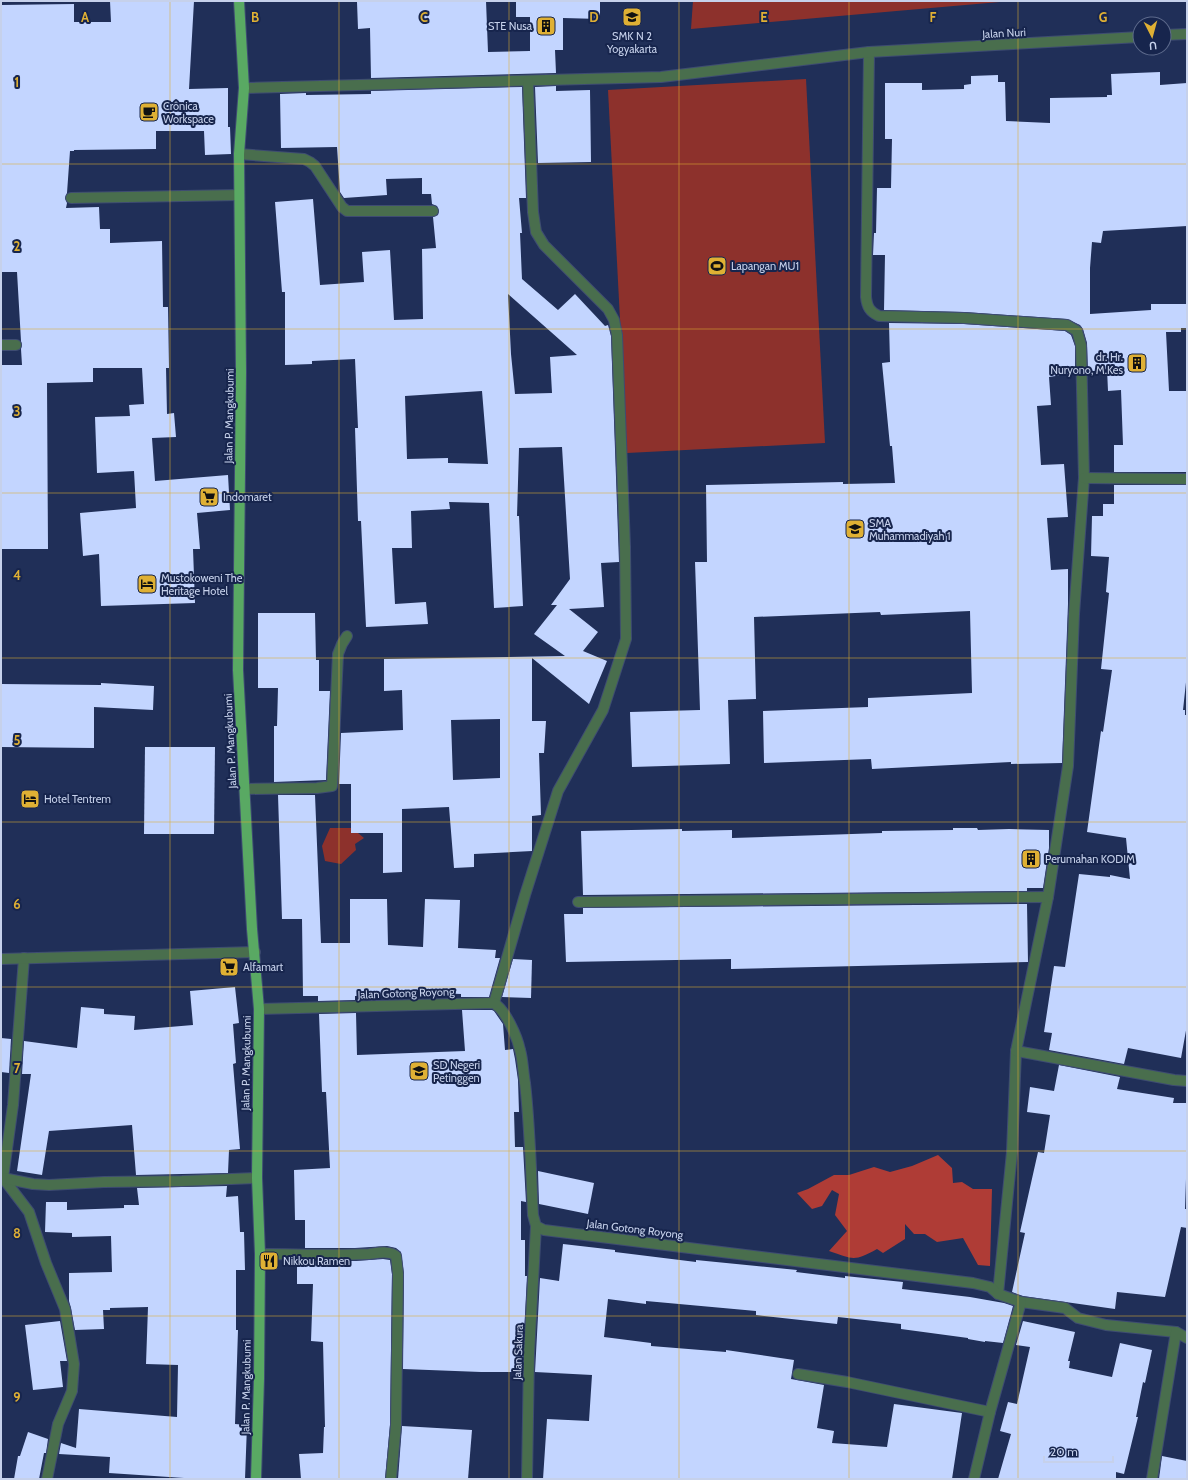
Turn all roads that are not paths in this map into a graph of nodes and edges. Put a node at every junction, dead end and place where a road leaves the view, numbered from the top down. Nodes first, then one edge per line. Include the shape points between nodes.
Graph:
1 (239, 1) edge
2 (1187, 34) edge
3 (1172, 35) edge
4 (1132, 37) edge
5 (869, 52) junction
6 (528, 81) junction
7 (244, 88) junction
8 (240, 154) junction
9 (239, 194) junction
10 (71, 198) dead end
11 (434, 211) dead end
12 (16, 345) dead end
13 (1, 346) edge
14 (1084, 478) junction
15 (1187, 479) edge
16 (347, 636) dead end
17 (245, 789) junction
18 (1048, 897) junction
19 (578, 902) dead end
20 (254, 952) junction
21 (24, 958) junction
22 (1, 959) edge
23 (494, 1003) junction
24 (259, 1009) junction
25 (1016, 1051) junction
26 (1187, 1081) edge
27 (3, 1178) junction
28 (257, 1178) junction
29 (536, 1226) junction
30 (260, 1254) junction
31 (998, 1294) junction
32 (1021, 1302) junction
33 (1176, 1332) junction
34 (1187, 1338) edge
35 (798, 1374) dead end
36 (990, 1412) junction
37 (47, 1479) edge
38 (256, 1479) edge
39 (392, 1479) edge
40 (527, 1479) edge
41 (974, 1479) edge
42 (1152, 1479) edge

1 - 7 main road, Jalan P. Mangkubumi
2 - 3 street
4 - 5 street, Jalan Nuri
5 - 6 street, Jalan Nuri via 661,77
5 - 14 street via 867,306 879,316 964,318 1067,325 1077,331 1082,345
6 - 7 street, Jalan Nuri
6 - 23 street via 536,232 544,244 608,309 614,320 625,547 626,639 603,710 558,791
7 - 8 main road, Jalan P. Mangkubumi
8 - 9 main road, Jalan P. Mangkubumi
8 - 11 street via 304,159 310,162 347,211
9 - 10 street
9 - 17 main road, Jalan P. Mangkubumi via 241,372 238,670
12 - 13 street
14 - 15 street
14 - 18 street via 1074,614 1068,766
16 - 17 street via 338,654 332,786
17 - 20 main road, Jalan P. Mangkubumi
18 - 19 street
18 - 25 street
20 - 21 street
20 - 24 main road, Jalan P. Mangkubumi
21 - 22 street
21 - 27 street via 13,1105
23 - 24 street, Jalan Gotong Royong
23 - 29 street via 504,1012 520,1050 528,1112 532,1215
24 - 28 main road, Jalan P. Mangkubumi
25 - 26 street
25 - 31 street via 1012,1152
27 - 28 street via 49,1185
27 - 37 street via 29,1212 65,1309 74,1364 72,1391 58,1424
28 - 30 main road, Jalan P. Mangkubumi
29 - 31 street, Jalan Gotong Royong via 544,1230 973,1283 990,1287
29 - 40 street, Jalan Sakura via 529,1355
30 - 38 main road, Jalan P. Mangkubumi
30 - 39 street via 394,1253 396,1256 396,1417
31 - 32 street, Jalan Gotong Royong
32 - 33 street, Jalan Gotong Royong via 1065,1308 1078,1318 1106,1325
32 - 36 street
33 - 34 street, Jalan Gotong Royong
33 - 42 street
35 - 36 street
36 - 41 street

